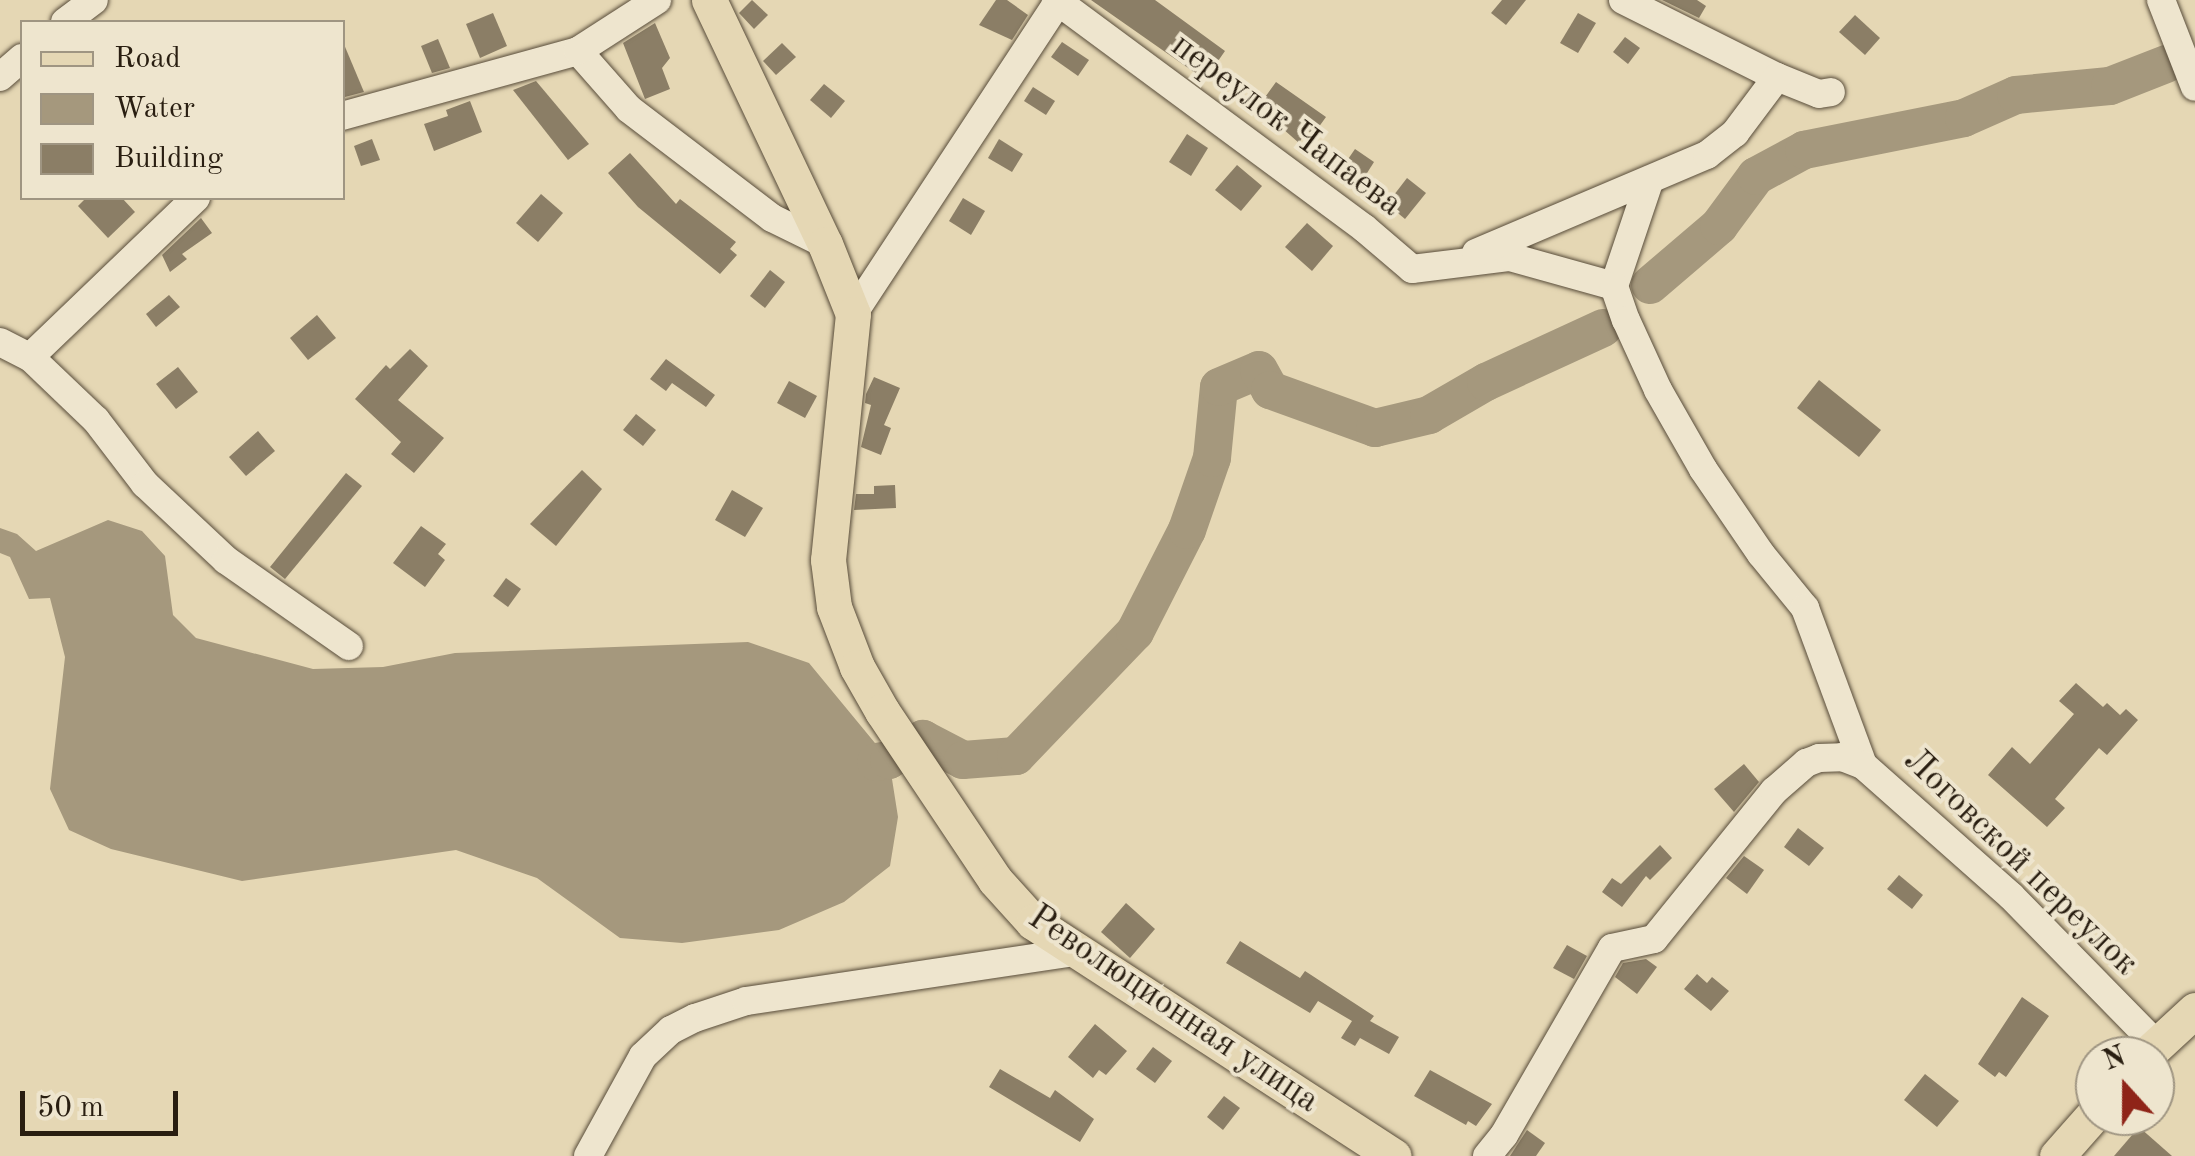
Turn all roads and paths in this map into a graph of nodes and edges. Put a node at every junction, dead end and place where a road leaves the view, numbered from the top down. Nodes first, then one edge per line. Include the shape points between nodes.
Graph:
1 (94, 0) edge
2 (657, 0) edge
3 (709, 0) edge
4 (1058, 0) edge
5 (2161, 0) edge
6 (1638, 4) edge
7 (68, 20) edge
8 (578, 51) junction
9 (20, 60) edge
10 (0, 77) edge
11 (1777, 77) junction
12 (2195, 86) edge
13 (1831, 92) dead end
14 (345, 115) edge
15 (1649, 182) junction
16 (194, 200) edge
17 (826, 244) junction
18 (1452, 264) junction
19 (1614, 286) junction
20 (853, 314) junction
21 (0, 342) edge
22 (30, 357) junction
23 (349, 646) dead end
24 (1863, 765) junction
25 (1074, 952) junction
26 (2195, 1010) edge
27 (2137, 1036) edge
28 (2166, 1036) edge
29 (2075, 1136) edge
30 (588, 1156) edge
31 (1394, 1156) edge
32 (1486, 1156) edge
33 (2057, 1156) edge

1 - 7 street
2 - 8 street
3 - 17 main road
4 - 18 street, переулок Чапаева via 1403,264 1424,270
4 - 20 street
5 - 12 street
6 - 11 street
8 - 14 street
8 - 17 street via 629,109 772,218
9 - 10 street
11 - 13 street via 1819,94
11 - 15 street via 1722,145
15 - 18 street
15 - 19 street
16 - 22 street
17 - 20 main road
18 - 19 street via 1510,257
19 - 24 street via 1658,390 1702,469 1806,608
20 - 25 main road, Революционная улица via 828,560 834,607 857,667 936,795 1008,896
21 - 22 street
22 - 23 street via 96,420 145,484 226,560
24 - 27 street, Логовской переулок via 2010,896
24 - 32 street, Логовской переулок via 1842,757 1806,763 1737,833 1654,939 1612,948
25 - 30 street via 746,1000 695,1018 643,1056
25 - 31 main road, Революционная улица
26 - 28 main road
29 - 33 main road

